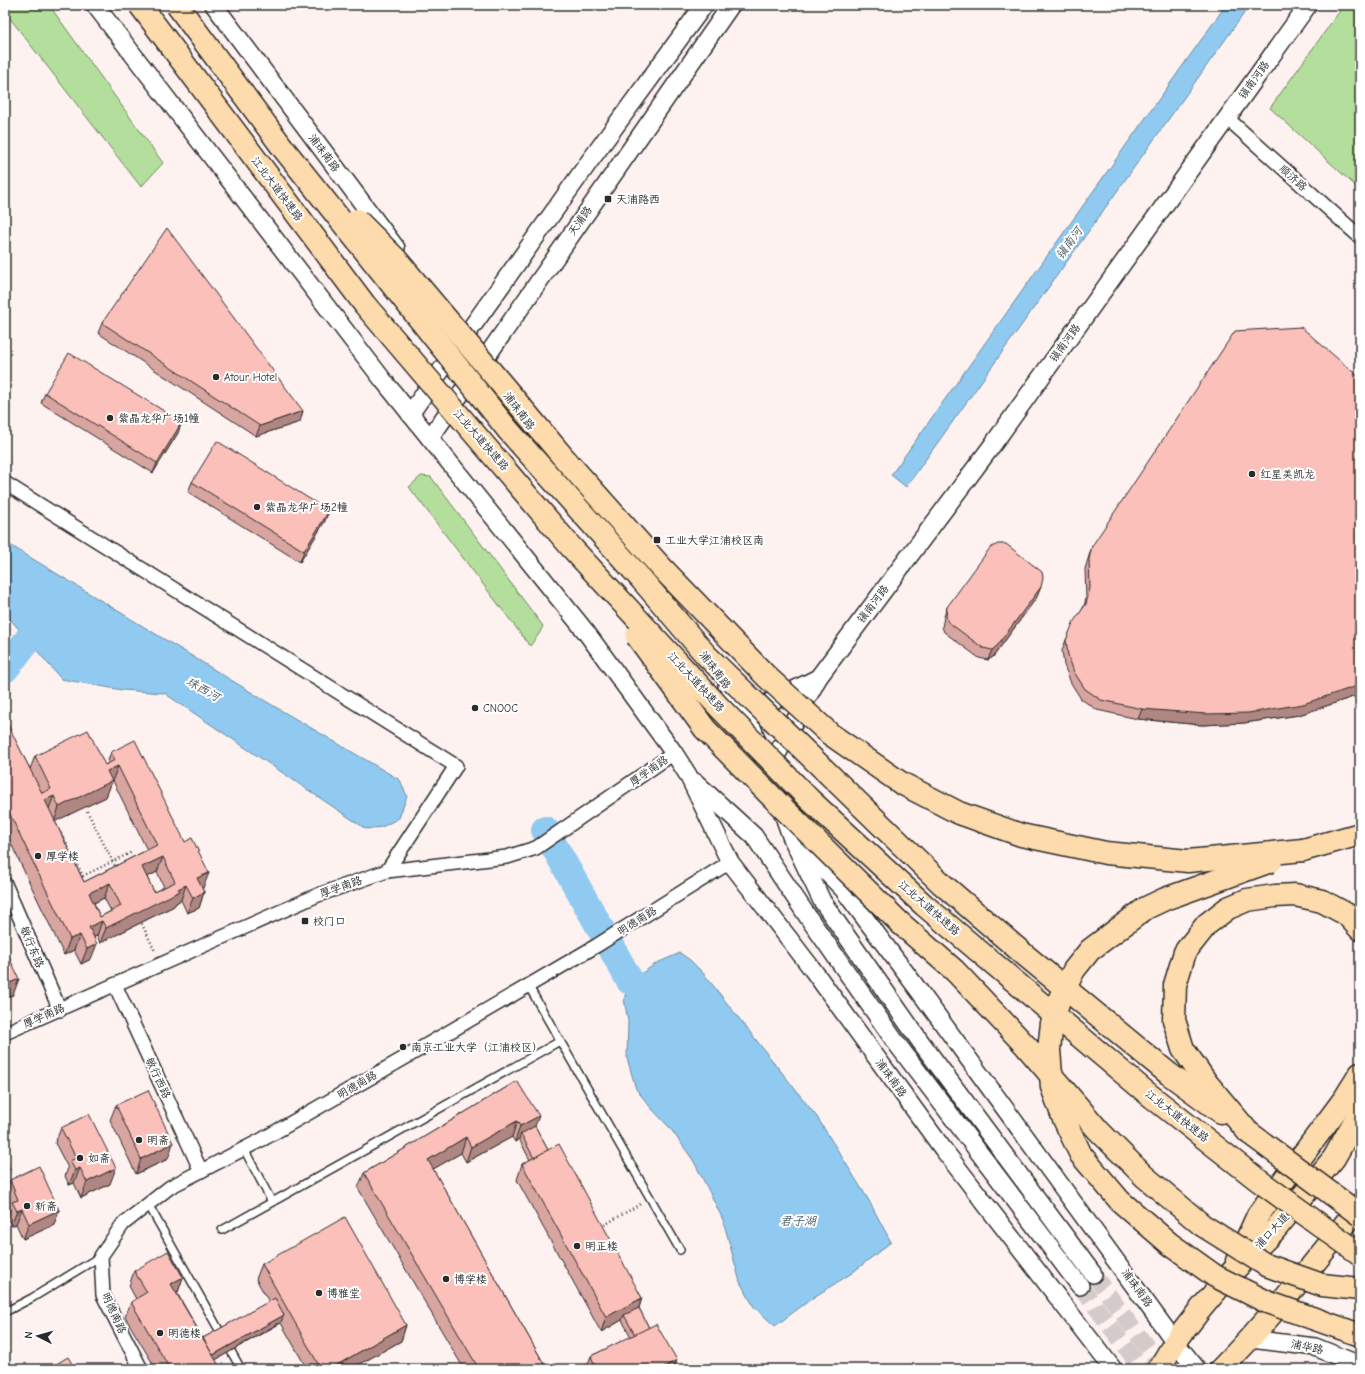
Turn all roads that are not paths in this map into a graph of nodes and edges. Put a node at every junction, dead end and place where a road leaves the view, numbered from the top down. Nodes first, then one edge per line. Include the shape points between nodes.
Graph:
1 (95, 5) edge
2 (140, 5) edge
3 (176, 5) edge
4 (214, 5) edge
5 (704, 5) edge
6 (731, 5) edge
7 (1308, 5) edge
8 (1227, 118) junction
9 (283, 148) junction
10 (1360, 237) edge
11 (464, 338) junction
12 (482, 362) junction
13 (410, 414) junction
14 (430, 438) junction
15 (5, 483) edge
16 (571, 547) junction
17 (818, 678) junction
18 (747, 713) junction
19 (674, 753) junction
20 (768, 772) junction
21 (688, 775) junction
22 (1360, 834) edge
23 (791, 836) junction
24 (1303, 850) junction
25 (730, 862) junction
26 (387, 871) junction
27 (5, 884) edge
28 (1360, 929) edge
29 (115, 985) junction
30 (528, 986) junction
31 (60, 1010) junction
32 (5, 1033) edge
33 (560, 1041) junction
34 (1360, 1074) edge
35 (1360, 1112) edge
36 (1248, 1132) junction
37 (244, 1149) junction
38 (201, 1171) junction
39 (272, 1202) junction
40 (148, 1204) junction
41 (1360, 1205) edge
42 (1360, 1215) edge
43 (222, 1230) dead end
44 (680, 1250) dead end
45 (1360, 1254) edge
46 (101, 1256) junction
47 (1231, 1273) junction
48 (1093, 1274) tunnel mouth
49 (1080, 1286) tunnel mouth
50 (1360, 1289) edge
51 (5, 1312) edge
52 (1360, 1334) edge
53 (1251, 1339) junction
54 (1175, 1342) junction
55 (1360, 1365) edge
56 (141, 1369) edge
57 (241, 1369) edge
58 (1113, 1369) edge
59 (1159, 1369) edge
60 (1197, 1369) edge
61 (1221, 1369) edge

1 - 13 street, 浦珠南路
2 - 16 highway, 江北大道快速路, bridge via 365,305
3 - 9 highway, bridge
4 - 11 street, 浦珠南路
5 - 11 street
6 - 12 street, 天浦路
7 - 8 street, 镇南河路
8 - 10 street, 顺济路
8 - 17 street, 镇南河路 via 991,446
9 - 24 highway, bridge via 396,259 564,458 660,566 767,678 830,734 901,783 953,810 1021,835 1106,853 1188,860
9 - 36 highway, bridge via 508,430 706,655 942,884 1169,1074
11 - 12 street, 浦珠南路
11 - 13 street
12 - 14 street, 天浦路
12 - 18 street, 浦珠南路
13 - 14 street, 浦珠南路
14 - 19 street, 浦珠南路 via 586,632
15 - 26 street via 456,766
16 - 45 highway, 江北大道快速路, bridge via 719,707 805,795 924,905 1147,1093 1258,1180
16 - 50 highway, bridge via 705,729 899,922 955,971 1026,1046 1098,1130 1144,1176 1202,1225 1266,1265 1322,1285
17 - 18 street
17 - 20 street, 镇南河路
18 - 20 street, 浦珠南路
19 - 21 street, 浦珠南路
19 - 26 street, 厚学南路 via 536,848 507,857
20 - 23 street, 浦珠南路
21 - 25 street, 浦珠南路
21 - 49 street, 浦珠南路 via 754,836 897,1044
22 - 24 highway
23 - 48 street, 浦珠南路 via 822,901 920,1040
23 - 54 street, 浦珠南路 via 843,889
24 - 52 highway, bridge via 1165,899 1146,908 1090,950 1074,970 1060,998 1052,1023 1049,1050 1052,1087 1081,1155 1120,1201 1170,1244 1215,1276 1267,1302
25 - 30 street, 明德南路
25 - 58 street, 浦珠南路 via 810,966 943,1149
26 - 29 street, 厚学南路 via 318,894
27 - 31 street, 敏行东路
28 - 36 highway via 1346,914 1322,901 1295,895 1275,896 1247,900 1228,908 1207,924 1185,952 1175,985 1174,1020 1183,1049 1206,1082
29 - 31 street, 厚学南路
29 - 38 street, 敏行西路
30 - 33 lane
30 - 37 street, 明德南路
31 - 32 street, 厚学南路
33 - 39 lane
33 - 44 lane
34 - 47 highway via 1309,1148 1258,1215
35 - 47 highway, 浦口大道 via 1334,1158 1273,1232
36 - 42 highway, bridge
37 - 38 street, 明德南路
37 - 39 lane
38 - 40 street, 明德南路 via 170,1187
39 - 43 lane
40 - 46 street, 明德南路 via 122,1224
40 - 57 lane
41 - 53 highway via 1315,1264
46 - 51 lane
46 - 56 street, 明德南路 via 104,1295
47 - 54 highway, 浦口大道
53 - 55 street, 浦华路 via 1315,1347
53 - 61 highway
54 - 59 highway, 浦口大道
54 - 60 street, 浦珠南路

